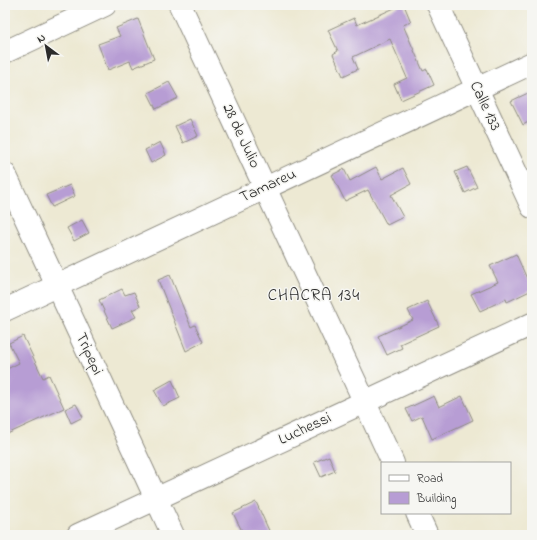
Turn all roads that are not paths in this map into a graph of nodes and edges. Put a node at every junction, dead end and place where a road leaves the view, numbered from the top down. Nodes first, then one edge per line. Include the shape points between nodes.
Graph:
1 (106, 5) edge
2 (180, 5) edge
3 (438, 5) edge
4 (5, 52) edge
5 (532, 63) edge
6 (477, 89) junction
7 (5, 174) edge
8 (265, 187) junction
9 (532, 207) edge
10 (57, 286) junction
11 (5, 310) edge
12 (532, 324) edge
13 (365, 402) junction
14 (393, 462) edge
15 (156, 499) junction
16 (417, 514) edge
17 (78, 535) edge
18 (173, 535) edge
19 (427, 535) edge

1 - 4 street
2 - 8 street, 28 de Julio
3 - 6 street, Calle 133
5 - 6 street, Tamareu
6 - 8 street, Tamareu
6 - 9 street, Calle 133
7 - 10 street, Tripepi
8 - 10 street, Tamareu
8 - 13 street, 28 de Julio
10 - 11 street, Tamareu
10 - 15 street, Tripepi
12 - 13 street, Luchessi
13 - 14 street, 28 de Julio
13 - 15 street, Luchessi
15 - 17 street, Luchessi
15 - 18 street, Tripepi
16 - 19 street

